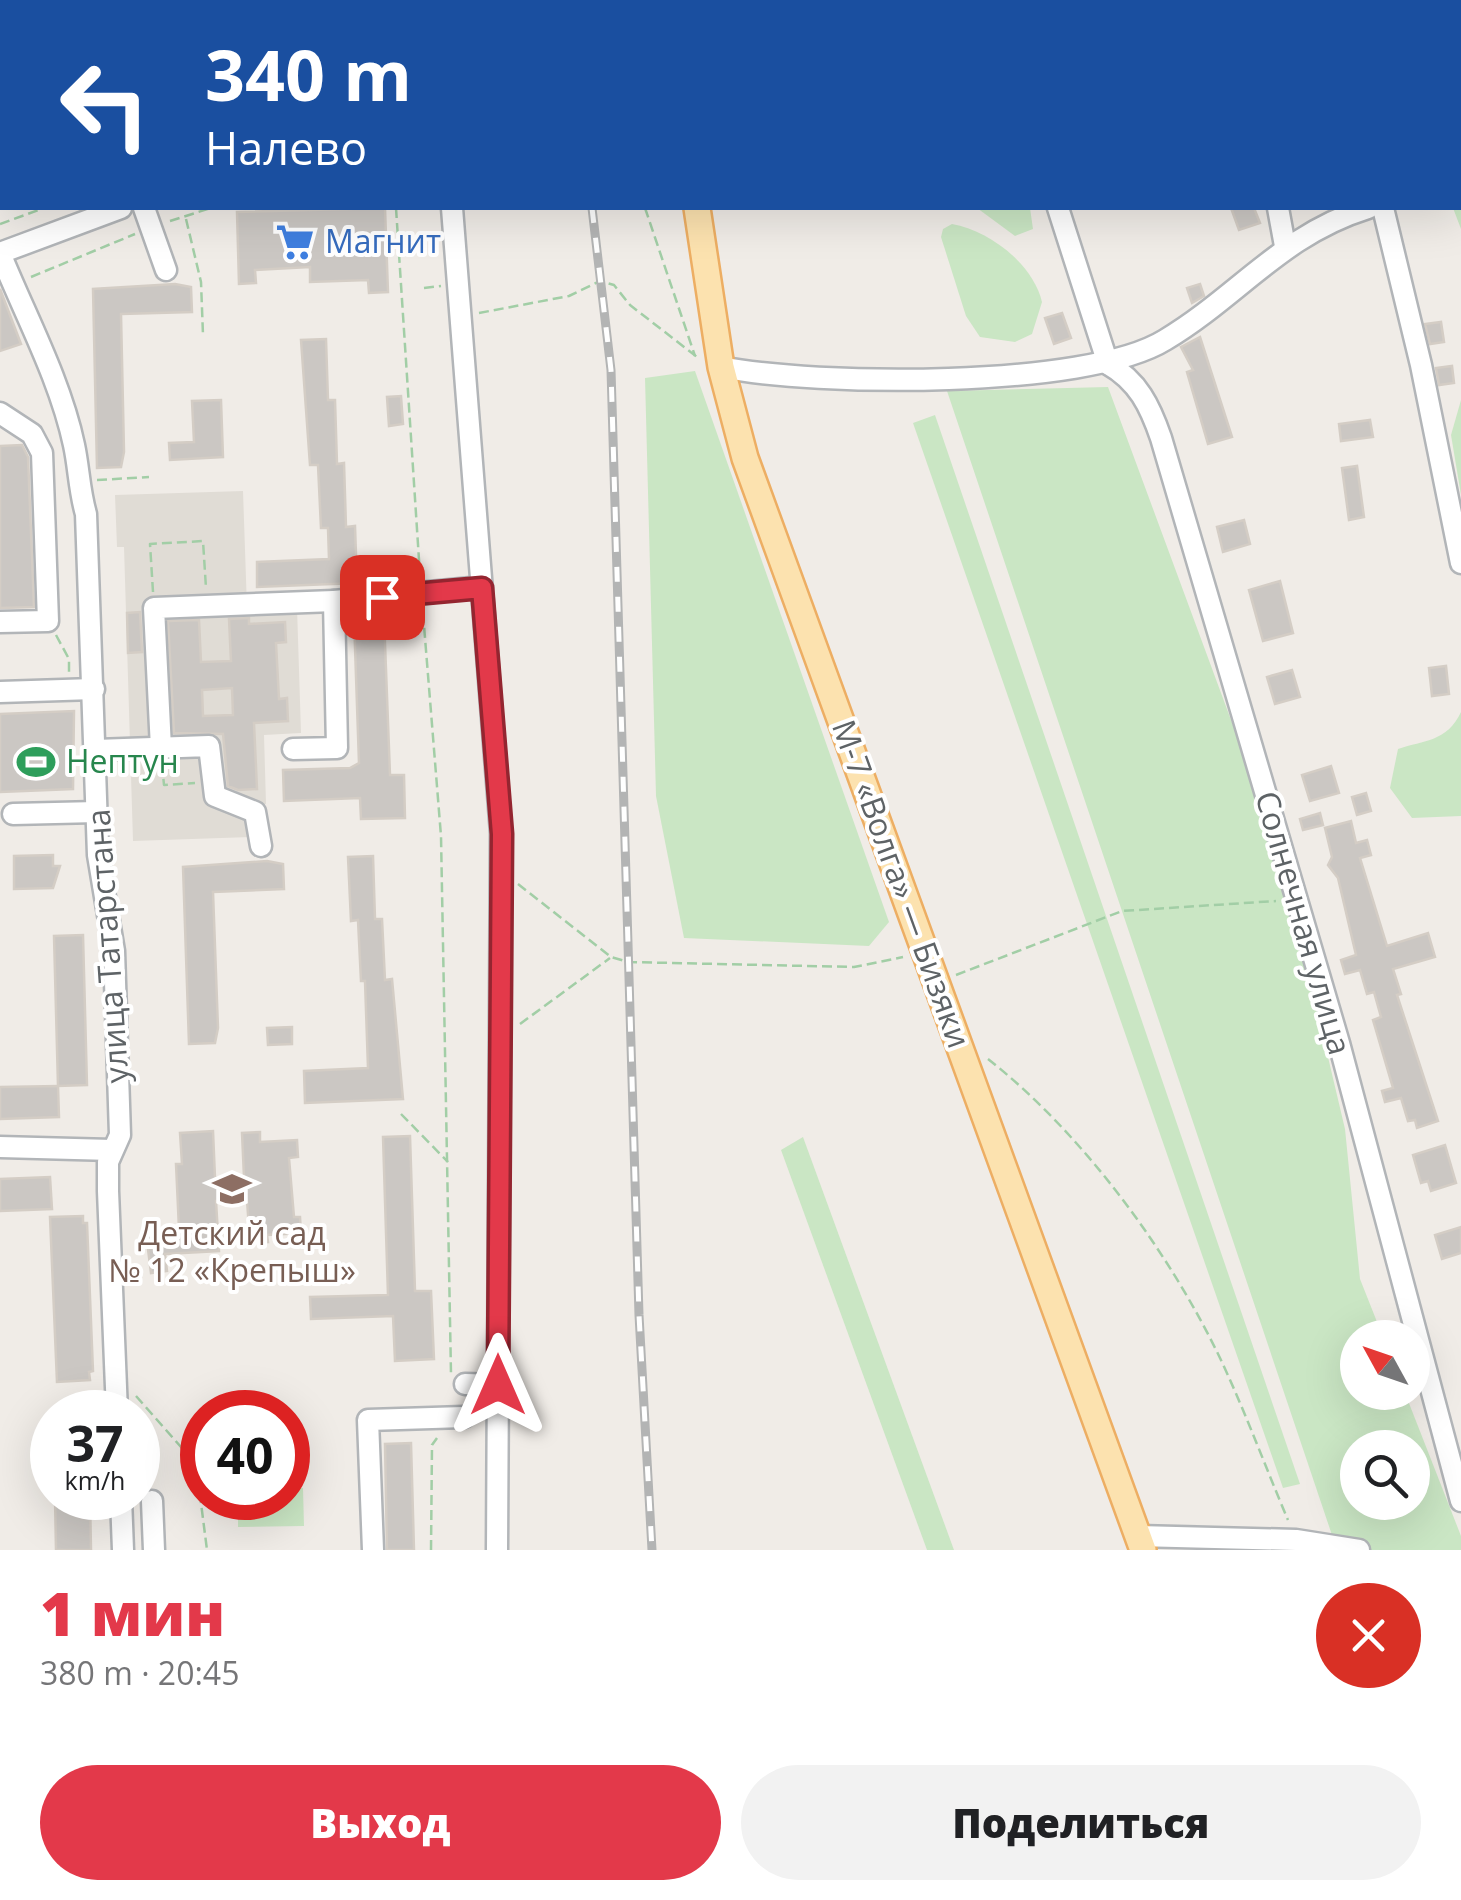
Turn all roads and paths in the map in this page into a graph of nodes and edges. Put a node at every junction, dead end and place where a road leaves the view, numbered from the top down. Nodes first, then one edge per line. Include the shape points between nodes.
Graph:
1 (38, 210) edge
2 (116, 210) edge
3 (204, 210) edge
4 (396, 210) edge
5 (452, 210) edge
6 (645, 210) edge
7 (697, 210) edge
8 (1059, 210) edge
9 (1278, 210) edge
10 (1361, 210) edge
11 (1382, 210) edge
12 (185, 216) junction
13 (147, 218) edge
14 (0, 224) edge
15 (1285, 246) junction
16 (0, 253) edge
17 (166, 270) dead end
18 (6, 287) edge
19 (460, 318) junction
20 (202, 336) dead end
21 (712, 359) junction
22 (1108, 364) junction
23 (0, 413) edge
24 (149, 477) dead end
25 (76, 481) junction
26 (1461, 563) edge
27 (482, 588) junction
28 (421, 594) junction
29 (334, 601) junction
30 (207, 606) junction
31 (154, 608) junction
32 (48, 620) junction
33 (0, 622) edge
34 (94, 689) junction
35 (70, 690) junction
36 (0, 692) edge
37 (161, 748) junction
38 (294, 749) dead end
39 (96, 750) junction
40 (212, 782) junction
41 (97, 812) junction
42 (14, 814) dead end
43 (261, 846) dead end
44 (501, 870) junction
45 (1297, 899) junction
46 (926, 952) junction
47 (611, 957) junction
48 (936, 982) junction
49 (500, 1038) junction
50 (986, 1058) dead end
51 (401, 1114) dead end
52 (0, 1147) edge
53 (112, 1150) junction
54 (448, 1163) junction
55 (458, 1381) joint
56 (498, 1385) junction
57 (116, 1390) edge
58 (458, 1417) joint
59 (160, 1420) edge
60 (1461, 1501) edge
61 (122, 1520) edge
62 (153, 1520) edge
63 (1296, 1540) junction
64 (1141, 1543) edge
65 (123, 1550) edge
66 (154, 1550) edge
67 (207, 1550) edge
68 (373, 1550) edge
69 (431, 1550) edge
70 (497, 1550) edge
71 (1360, 1550) edge

1 - 14 path
2 - 16 street
3 - 12 path
4 - 28 path
5 - 19 street
6 - 21 path
7 - 21 main road, М-7 «Волга» — Бизяки
8 - 22 street
9 - 15 street
10 - 15 street via 1328,220
11 - 26 street
12 - 13 path
12 - 20 path via 201,282
13 - 17 street
13 - 18 path
15 - 22 street via 1164,341
16 - 18 street, улица Татарстана
18 - 25 street, улица Татарстана via 63,410 75,447
19 - 21 path via 568,296 600,281
19 - 27 street
21 - 22 street via 774,378 945,378
21 - 46 main road, М-7 «Волга» — Бизяки
22 - 45 street, Солнечная улица via 1130,376 1152,412
23 - 32 street via 32,434 42,453
24 - 25 path
25 - 34 street, улица Татарстана via 86,514
27 - 28 street
27 - 44 street
28 - 29 street
28 - 54 path via 442,836
29 - 30 street
29 - 38 street via 337,748
30 - 31 street
30 - 31 path via 203,542 150,544
31 - 37 street
32 - 33 street
32 - 35 path via 69,659
34 - 35 street
34 - 39 street, улица Татарстана
35 - 36 street
37 - 39 street
37 - 40 street via 209,746
37 - 40 path via 164,784
39 - 41 street, улица Татарстана
40 - 43 street via 215,796 255,812
41 - 42 street
41 - 53 street, улица Татарстана via 114,950 120,1134
44 - 47 path
44 - 49 street
45 - 48 path via 1122,911
45 - 60 street, Солнечная улица
46 - 47 path via 854,967
46 - 48 main road, М-7 «Волга» — Бизяки
47 - 49 path
48 - 64 main road, М-7 «Волга» — Бизяки
49 - 56 street
50 - 63 path via 1034,1095 1129,1206 1218,1356
51 - 54 path
52 - 53 street
53 - 57 street, улица Татарстана
54 - 55 path
55 - 56 street
56 - 70 street
58 - 68 street via 368,1420
58 - 69 path via 432,1445
59 - 67 path via 196,1464
61 - 65 street
62 - 66 street
63 - 64 street
63 - 71 street

